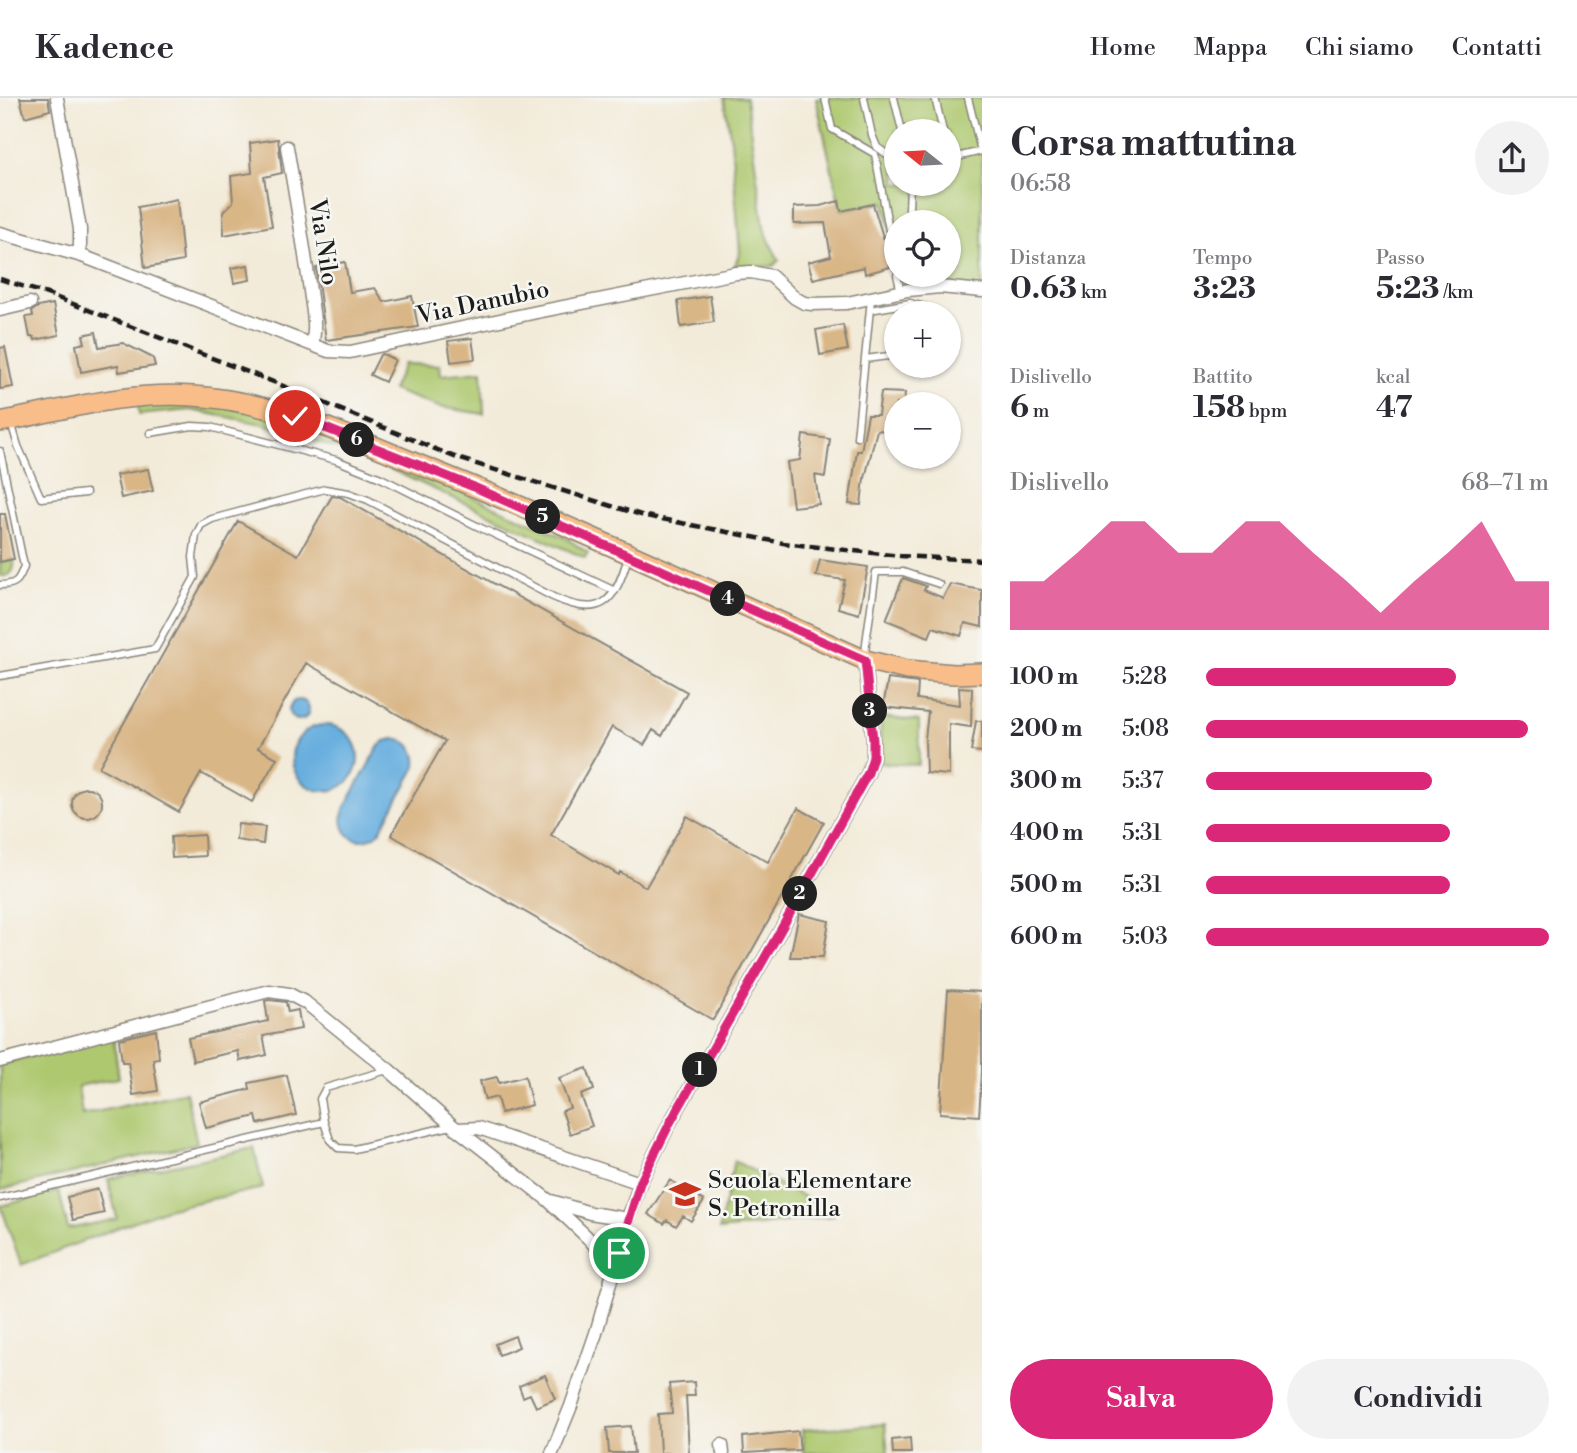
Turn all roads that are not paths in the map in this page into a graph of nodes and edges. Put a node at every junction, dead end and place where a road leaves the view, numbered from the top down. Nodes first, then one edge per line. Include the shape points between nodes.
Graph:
1 (57, 98) edge
2 (825, 98) edge
3 (864, 98) edge
4 (894, 98) edge
5 (935, 98) edge
6 (968, 98) edge
7 (899, 119) edge
8 (940, 119) edge
9 (287, 147) dead end
10 (982, 151) edge
11 (884, 152) edge
12 (961, 155) edge
13 (909, 196) edge
14 (908, 209) dead end
15 (885, 210) edge
16 (0, 233) edge
17 (78, 254) junction
18 (900, 287) edge
19 (982, 291) edge
20 (901, 292) junction
21 (30, 303) dead end
22 (870, 304) junction
23 (884, 304) edge
24 (0, 310) edge
25 (312, 344) junction
26 (884, 356) edge
27 (864, 359) junction
28 (5, 421) edge
29 (150, 433) dead end
30 (857, 437) dead end
31 (0, 453) edge
32 (86, 493) dead end
33 (629, 555) junction
34 (0, 580) edge
35 (10, 584) junction
36 (939, 584) dead end
37 (0, 585) edge
38 (615, 591) junction
39 (865, 660) junction
40 (982, 673) edge
41 (0, 676) edge
42 (0, 1061) edge
43 (389, 1070) junction
44 (324, 1122) junction
45 (456, 1128) junction
46 (640, 1183) junction
47 (0, 1198) edge
48 (548, 1200) junction
49 (628, 1219) junction
50 (615, 1267) junction
51 (552, 1453) edge

1 - 17 street via 80,229
2 - 15 lane via 832,129 875,154
3 - 11 lane via 872,135
4 - 7 lane
5 - 8 lane
6 - 10 lane
9 - 25 street, Via Nilo via 313,313
10 - 12 lane
13 - 14 lane
16 - 17 street, Via Danubio
17 - 25 street, Via Danubio
18 - 20 lane
19 - 20 street, Via Danubio via 940,287
20 - 22 street, Via Danubio
21 - 24 street
22 - 23 lane
22 - 25 street, Via Danubio via 804,303 771,276 736,273 350,352 328,351
22 - 27 lane
26 - 27 lane
27 - 30 lane
28 - 32 lane via 41,498
28 - 33 main road via 140,396 191,396 253,405 305,419
29 - 38 lane via 210,427 336,460
31 - 35 lane via 24,566 20,579
33 - 38 lane
33 - 39 main road
34 - 35 lane
35 - 37 lane
36 - 39 lane via 903,572 876,572
38 - 41 lane via 599,605 575,606 368,500 325,489 201,525 193,557 195,577 155,649
39 - 40 main road via 910,670
39 - 46 street via 873,740 868,773
42 - 43 street via 269,991 306,1003
43 - 44 lane via 326,1088 320,1099
43 - 45 street
44 - 45 lane via 338,1148 354,1149
44 - 47 lane
45 - 46 street via 479,1128
45 - 48 street
46 - 49 street
48 - 49 street
48 - 50 street
49 - 50 street
50 - 51 street

